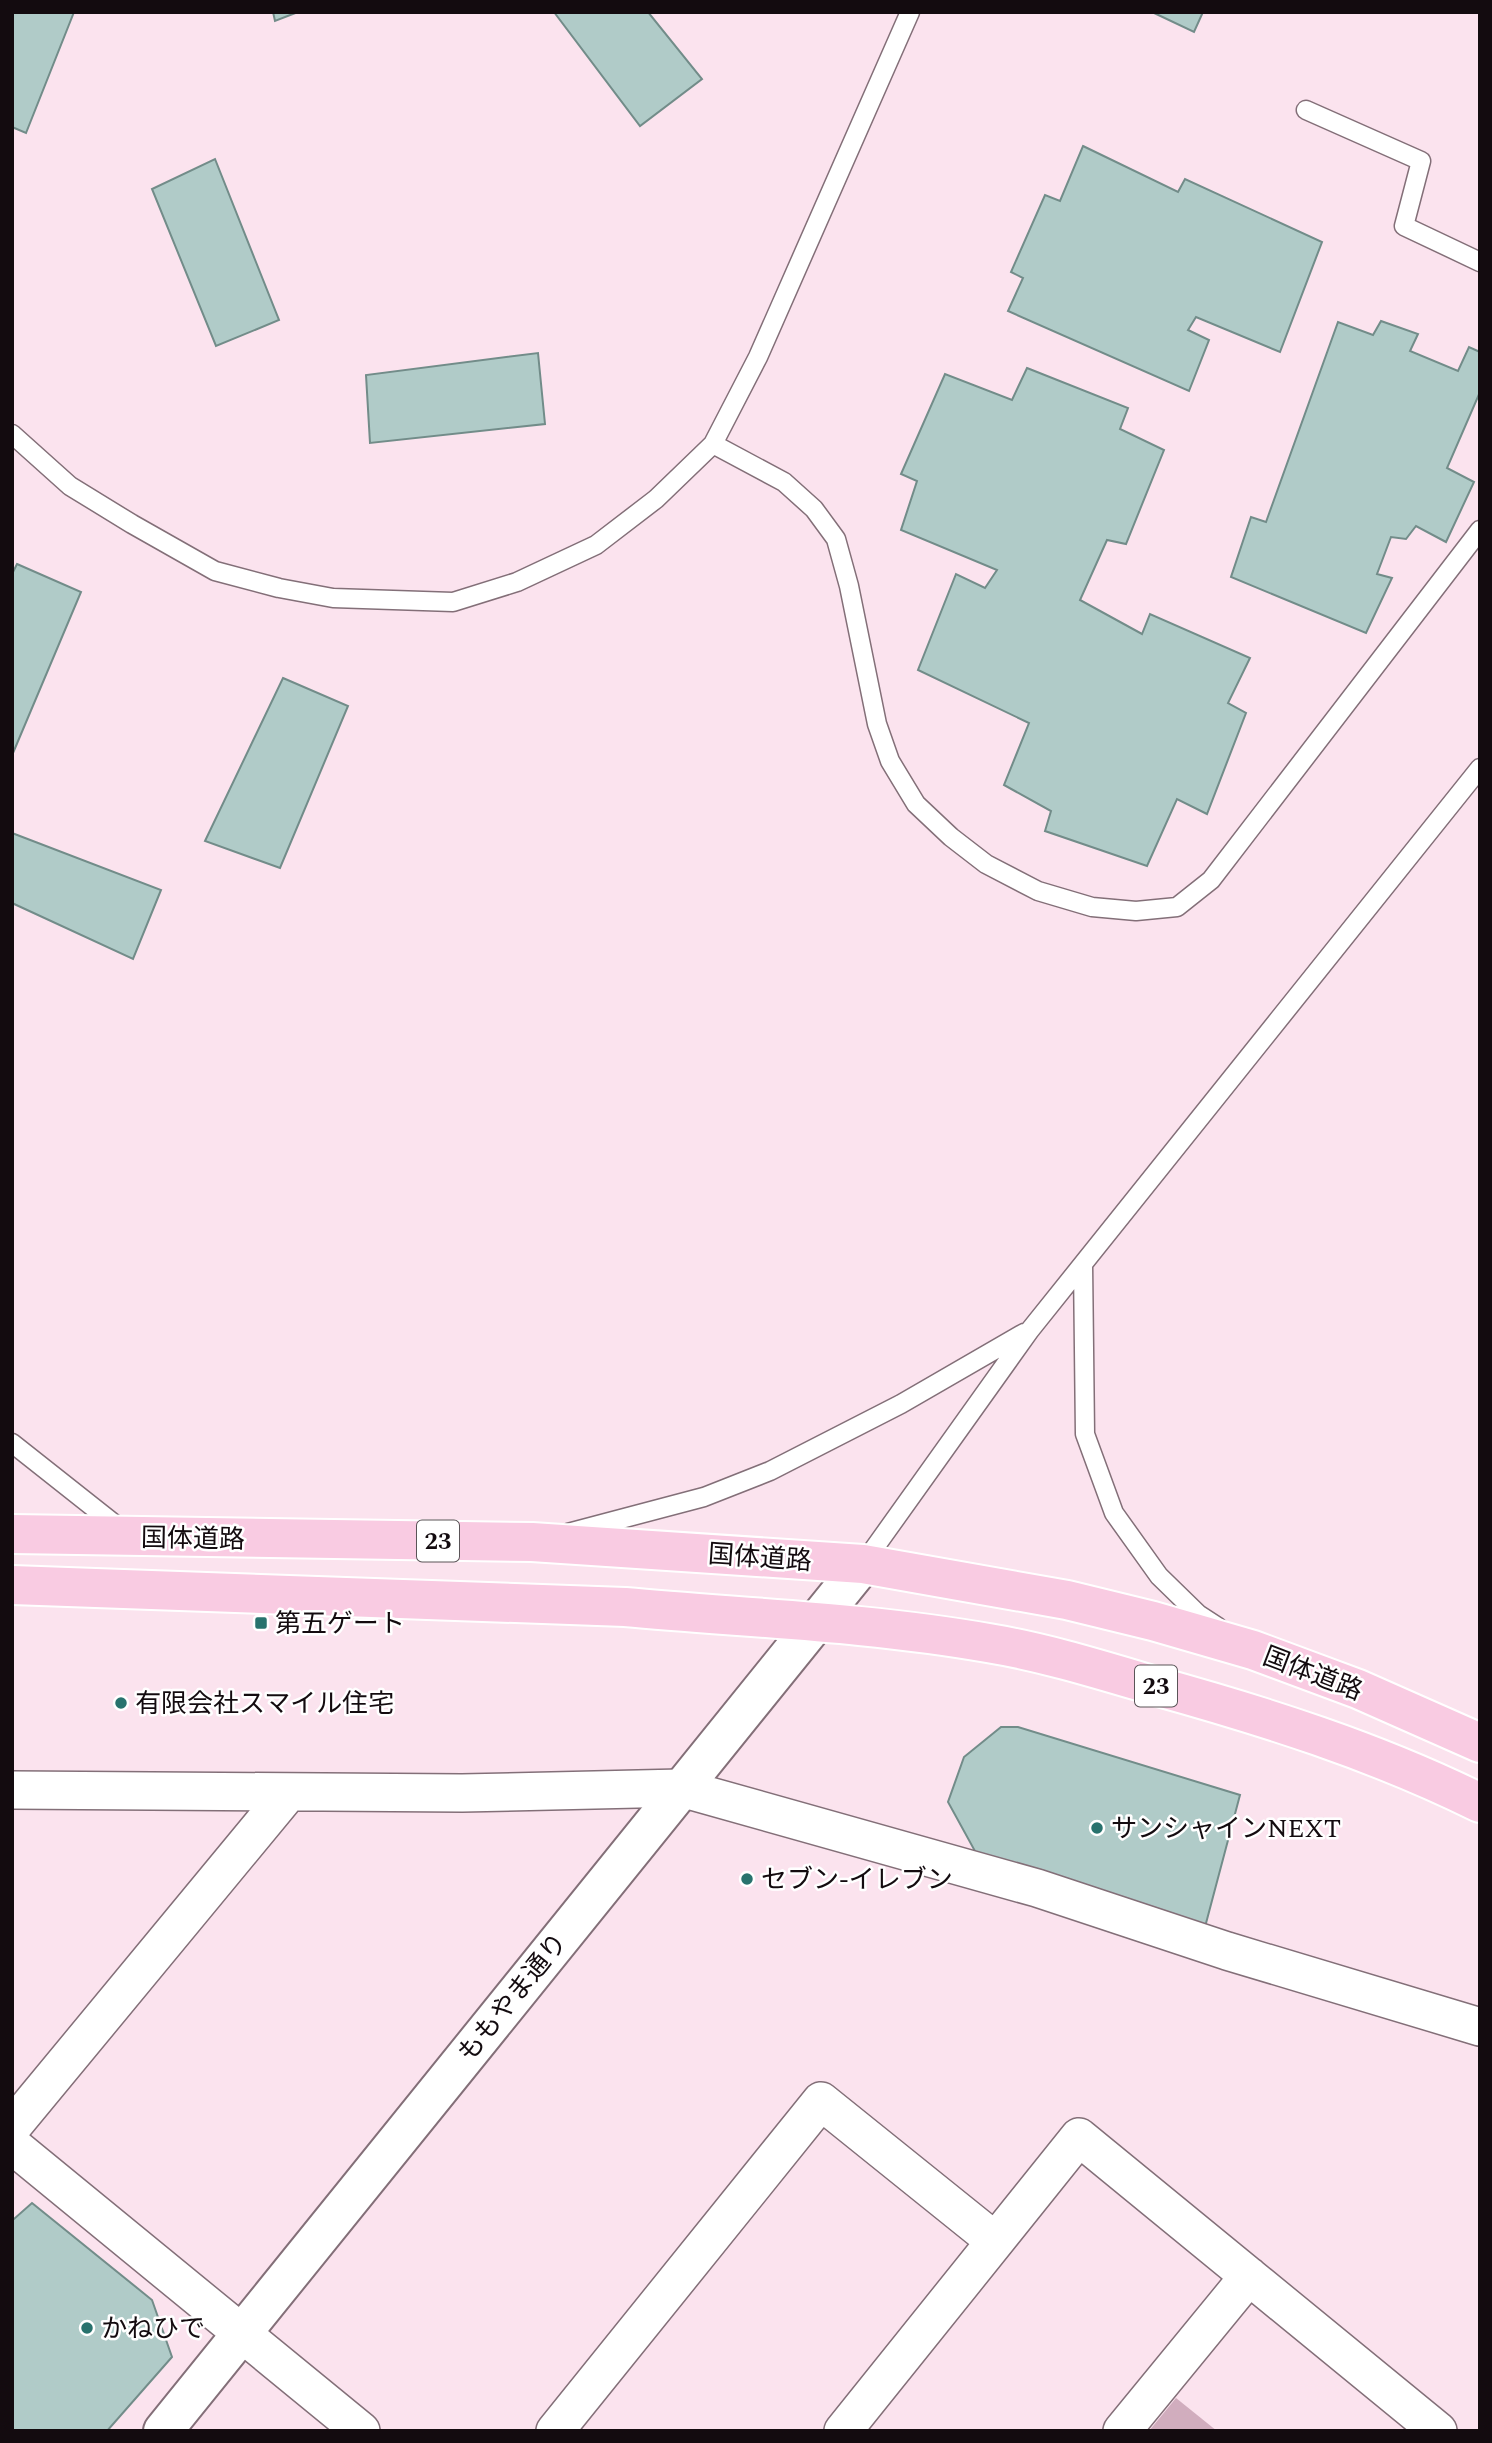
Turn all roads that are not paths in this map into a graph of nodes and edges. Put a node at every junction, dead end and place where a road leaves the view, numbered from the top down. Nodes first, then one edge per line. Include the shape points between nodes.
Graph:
1 (910, 12) edge
2 (1306, 110) dead end
3 (1480, 262) edge
4 (12, 434) edge
5 (713, 444) junction
6 (1480, 530) edge
7 (1480, 768) edge
8 (1083, 1264) junction
9 (1030, 1329) junction
10 (12, 1443) edge
11 (12, 1534) edge
12 (130, 1537) junction
13 (533, 1542) junction
14 (863, 1564) junction
15 (12, 1585) edge
16 (819, 1621) junction
17 (1253, 1650) junction
18 (1480, 1743) edge
19 (681, 1788) junction
20 (12, 1790) edge
21 (288, 1793) junction
22 (1480, 1803) edge
23 (1480, 2027) edge
24 (12, 2127) edge
25 (12, 2145) edge
26 (995, 2242) junction
27 (1249, 2276) junction
28 (241, 2333) junction
29 (163, 2431) edge
30 (361, 2431) edge
31 (555, 2431) edge
32 (843, 2431) edge
33 (1122, 2431) edge
34 (1438, 2431) edge

1 - 5 lane via 758,357
2 - 3 lane via 1421,161 1404,226
4 - 5 lane via 70,486 215,571 333,598 453,602 517,582 596,545 656,499
5 - 6 lane via 784,482 814,509 836,539 877,724 890,761 916,803 986,863 1038,891 1092,907 1136,911 1177,907 1212,880
7 - 8 lane
8 - 9 lane
8 - 17 lane via 1085,1434 1114,1513 1160,1576 1188,1605
9 - 13 lane via 901,1404 770,1471 704,1497
9 - 14 lane
10 - 12 lane
11 - 12 main road, 国体道路 / 23
12 - 13 main road, 国体道路 / 23
13 - 14 main road, 国体道路 / 23
14 - 16 street, ももやま通り
14 - 17 main road, 国体道路 / 23 via 1067,1600
15 - 16 main road, 国体道路 / 23 via 625,1607
16 - 19 street, ももやま通り
16 - 22 main road, 国体道路 / 23 via 991,1643 1115,1674 1331,1740
17 - 18 main road, 国体道路 / 23 via 1358,1689
19 - 21 street
19 - 23 street via 1037,1888
19 - 28 street, ももやま通り
20 - 21 street
21 - 24 street
25 - 28 street
26 - 27 street via 1079,2137
26 - 31 street via 821,2101
26 - 32 street
27 - 33 street
27 - 34 street
28 - 29 street, ももやま通り
28 - 30 street

